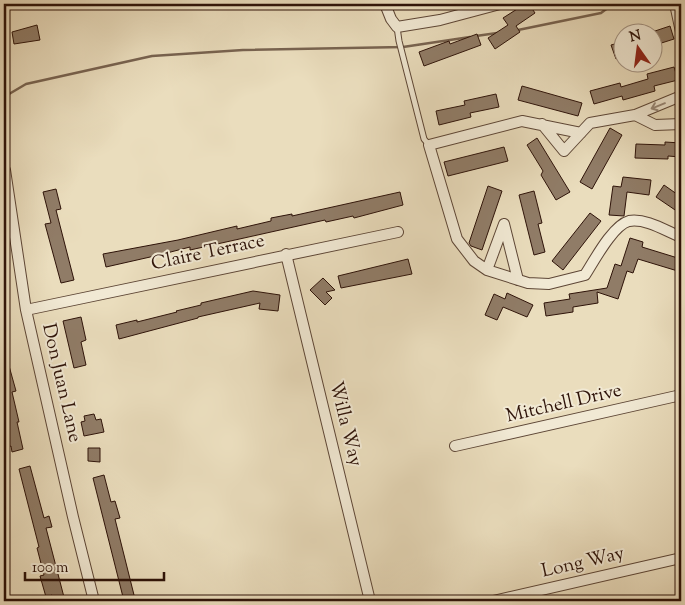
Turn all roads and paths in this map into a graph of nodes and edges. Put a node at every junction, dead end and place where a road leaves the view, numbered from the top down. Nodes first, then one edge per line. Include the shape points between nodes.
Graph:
1 (385, 4) edge
2 (500, 4) edge
3 (676, 4) edge
4 (397, 26) junction
5 (681, 32) edge
6 (681, 96) edge
7 (635, 115) junction
8 (542, 124) junction
9 (681, 124) edge
10 (581, 133) junction
11 (429, 144) junction
12 (5, 170) edge
13 (398, 232) dead end
14 (681, 237) edge
15 (286, 254) junction
16 (487, 270) junction
17 (518, 280) junction
18 (26, 310) junction
19 (681, 395) edge
20 (455, 446) dead end
21 (681, 558) edge
22 (94, 601) edge
23 (370, 601) edge
24 (493, 601) edge

1 - 4 street
2 - 4 street via 440,20
3 - 5 street
4 - 11 lane via 424,139
6 -> 7 street
7 - 9 street via 655,125
7 - 10 street via 590,123
8 - 10 street
8 - 10 street via 564,151
8 - 11 street via 522,121
11 - 16 street via 457,239 474,261
12 - 18 street, Don Juan Lane
13 - 15 street, Claire Terrace
14 - 17 street via 643,222 628,221 614,231 585,275 549,284
15 - 18 street, Claire Terrace
15 - 23 street, Willa Way
16 - 17 street
16 - 17 street via 504,224
18 - 22 street, Don Juan Lane
19 - 20 street, Mitchell Drive
21 - 24 street, Long Way

